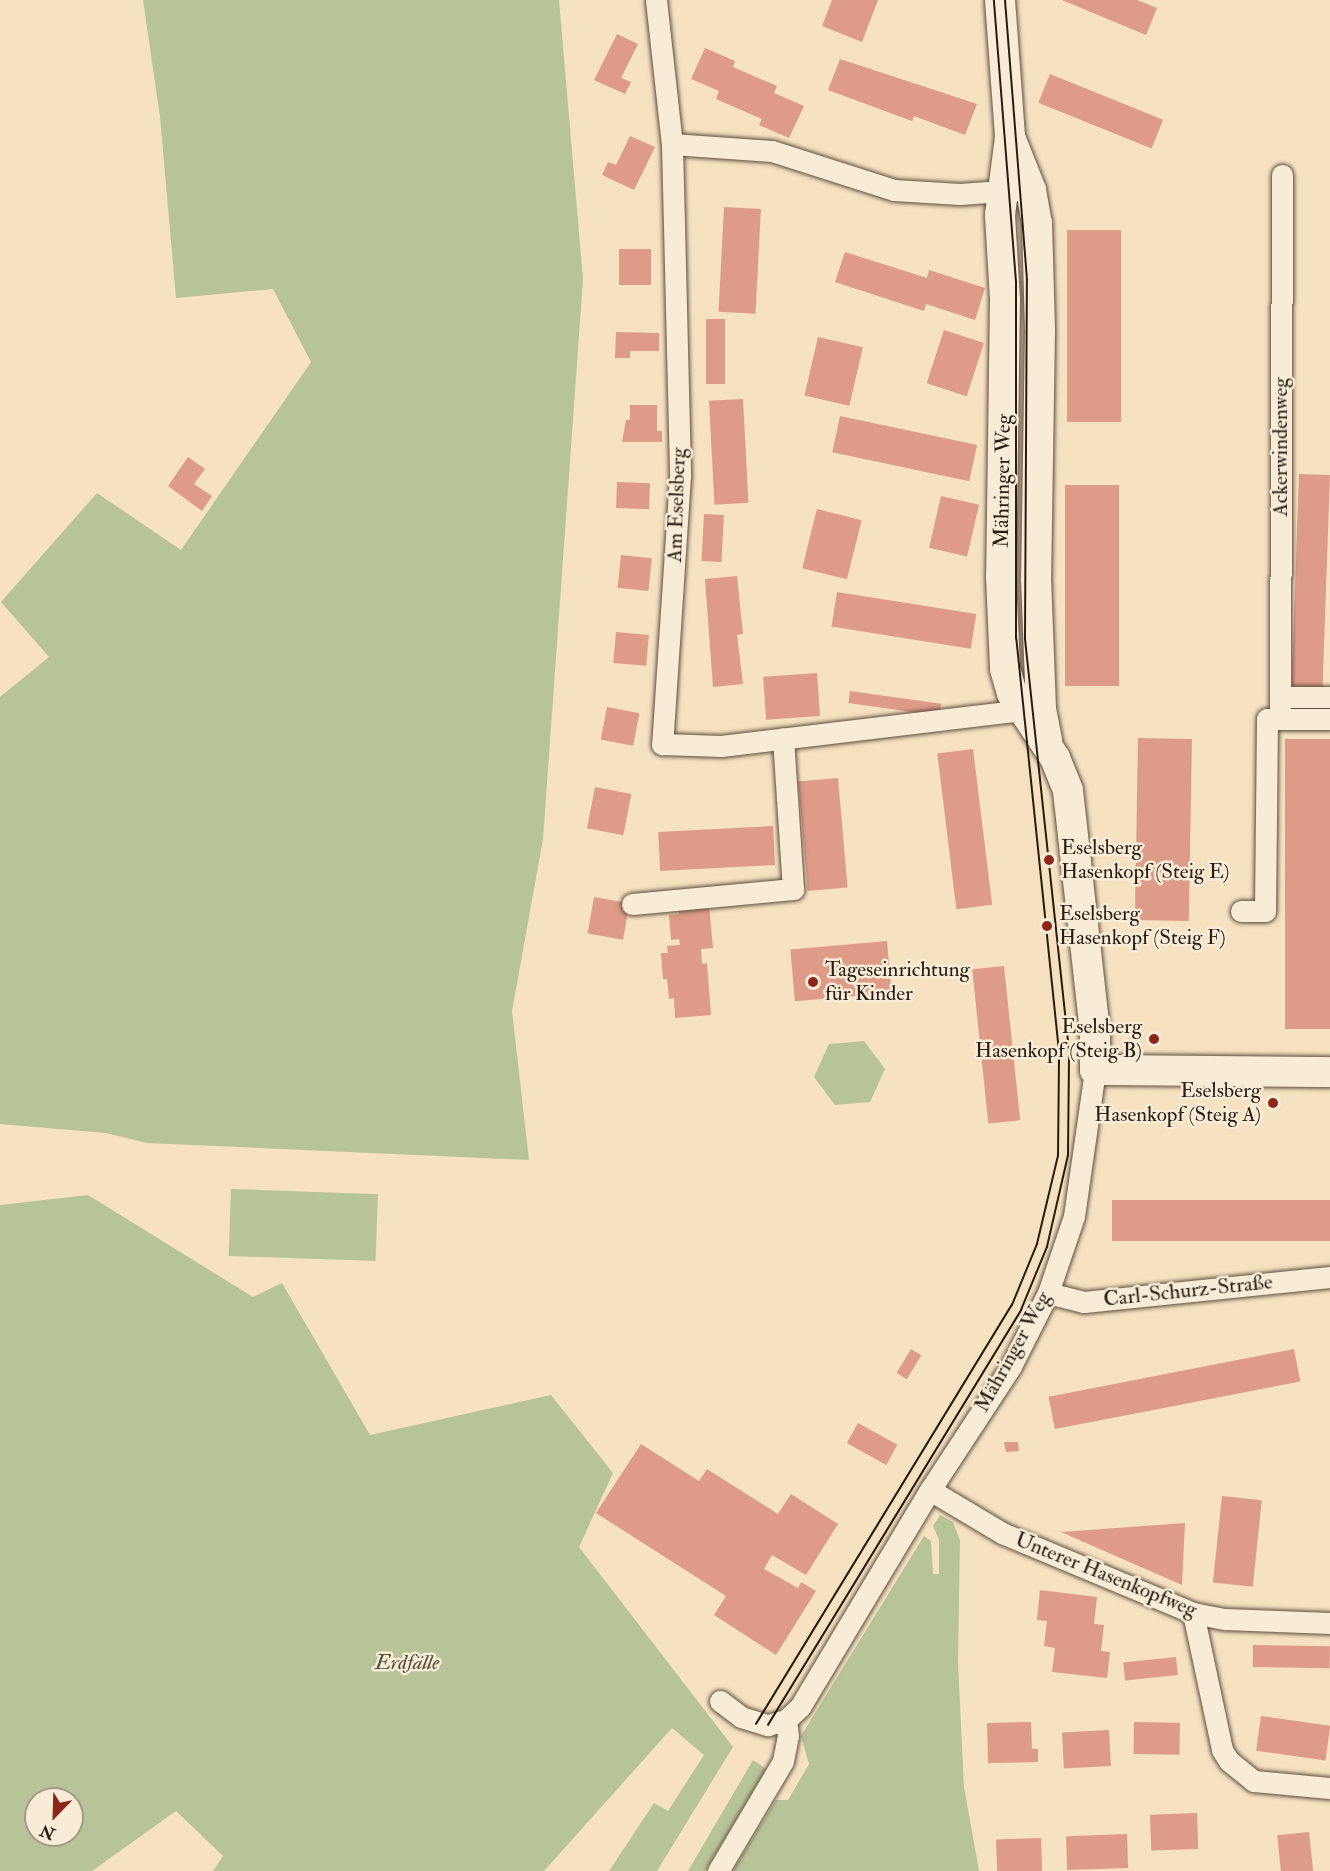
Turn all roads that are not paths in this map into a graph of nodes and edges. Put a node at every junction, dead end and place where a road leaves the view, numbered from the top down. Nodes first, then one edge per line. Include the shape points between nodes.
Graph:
1 (656, 0) edge
2 (1000, 0) edge
3 (672, 144) junction
4 (1282, 175) dead end
5 (1017, 190) junction
6 (1280, 697) junction
7 (1330, 697) edge
8 (1031, 710) junction
9 (1274, 719) junction
10 (1330, 719) edge
11 (783, 738) junction
12 (632, 903) dead end
13 (1241, 911) dead end
14 (1095, 1070) junction
15 (1330, 1072) edge
16 (1330, 1276) edge
17 (1048, 1293) junction
18 (930, 1490) junction
19 (1193, 1613) junction
20 (1330, 1623) edge
21 (720, 1701) dead end
22 (786, 1720) junction
23 (1330, 1788) edge
24 (718, 1871) edge

1 - 3 street, Am Eselsberg
2 - 5 street, Mähringer Weg
3 - 5 street via 731,145 772,151 894,190 960,194
3 - 11 street, Am Eselsberg via 680,476 662,744 721,746
4 - 6 street, Ackerwindenweg
5 - 8 street, Mähringer Weg via 1039,291
6 - 7 street
6 - 9 street, Ackerwindenweg
8 - 11 street, Am Eselsberg
8 - 14 street, Mähringer Weg via 1070,800 1095,1034
9 - 10 street
9 - 13 street, Ackerwindenweg via 1265,911
11 - 12 street via 793,889
14 - 15 street
14 - 17 street, Mähringer Weg via 1074,1216
16 - 17 street, Carl-Schurz-Straße via 1084,1302
17 - 18 street, Mähringer Weg via 1011,1366
18 - 19 street, Unterer Hasenkopfweg via 1002,1533
18 - 22 street, Mähringer Weg via 805,1700
19 - 20 street, Unterer Hasenkopfweg via 1225,1619
19 - 23 street via 1222,1750 1229,1761 1254,1781
21 - 22 street via 756,1724 776,1725
22 - 24 street via 788,1736 783,1761

